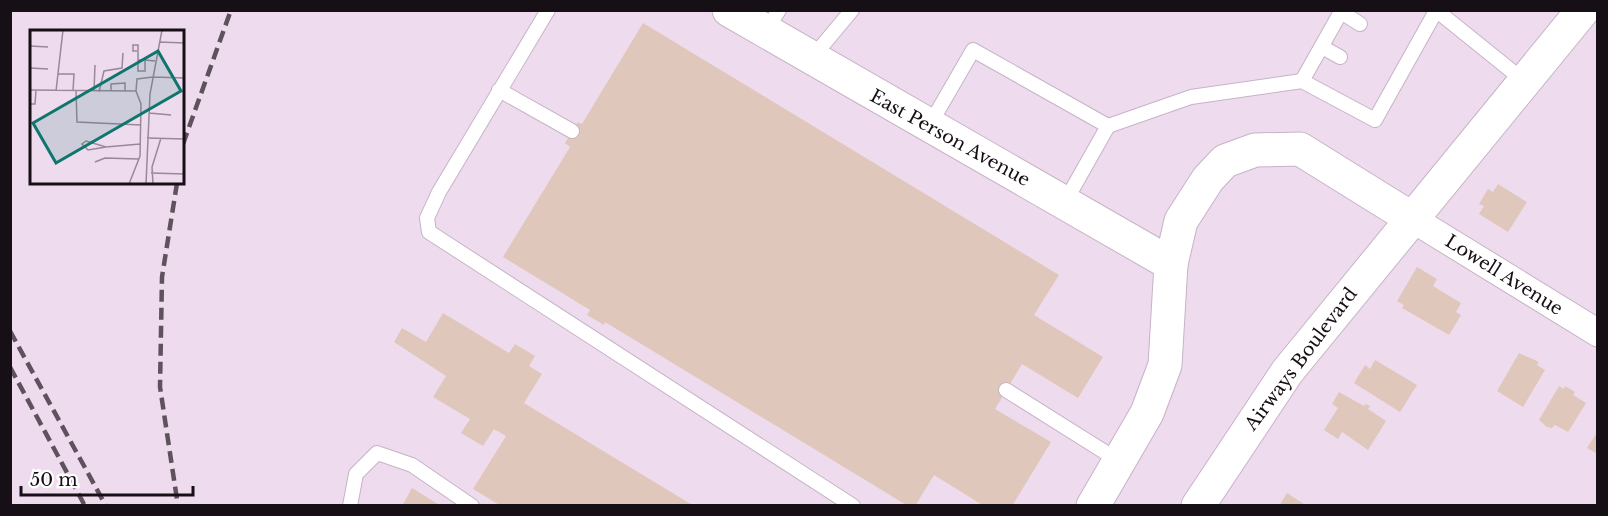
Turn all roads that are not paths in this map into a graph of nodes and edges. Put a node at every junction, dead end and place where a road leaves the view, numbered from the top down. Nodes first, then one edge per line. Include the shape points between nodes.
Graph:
1 (548, 10) edge
2 (729, 10) edge
3 (852, 10) edge
4 (1583, 10) edge
5 (1342, 11) edge
6 (1436, 11) edge
7 (772, 21) edge
8 (1360, 24) dead end
9 (1322, 47) junction
10 (1340, 57) dead end
11 (811, 59) junction
12 (1302, 81) junction
13 (1524, 81) junction
14 (499, 90) junction
15 (929, 126) junction
16 (1108, 126) junction
17 (572, 131) dead end
18 (1065, 202) junction
19 (1411, 218) junction
20 (1171, 264) junction
21 (1598, 333) edge
22 (1006, 390) dead end
23 (1119, 461) junction
24 (350, 506) edge
25 (472, 506) edge
26 (853, 506) edge
27 (1093, 506) edge
28 (1197, 506) edge

1 - 14 lane
2 - 7 main road, East Person Avenue
3 - 11 lane
4 - 13 main road, Airways Boulevard
5 - 8 lane
5 - 9 lane
6 - 12 lane via 1406,51 1375,120
6 - 13 lane
7 - 11 main road, East Person Avenue
9 - 10 lane
9 - 12 lane
11 - 15 main road, East Person Avenue
12 - 16 lane via 1191,97
13 - 19 main road, Airways Boulevard
14 - 17 lane
14 - 26 lane via 439,192 427,218 429,232
15 - 16 lane via 973,50
15 - 18 main road, East Person Avenue
16 - 18 lane
18 - 20 main road, East Person Avenue
19 - 20 main road via 1300,149 1255,150 1225,161 1208,179 1181,221
19 - 21 street, Lowell Avenue
19 - 28 main road, Airways Boulevard via 1287,372
20 - 23 main road via 1165,365 1147,413
22 - 23 lane
23 - 27 main road
24 - 25 lane via 356,474 377,453 411,465

